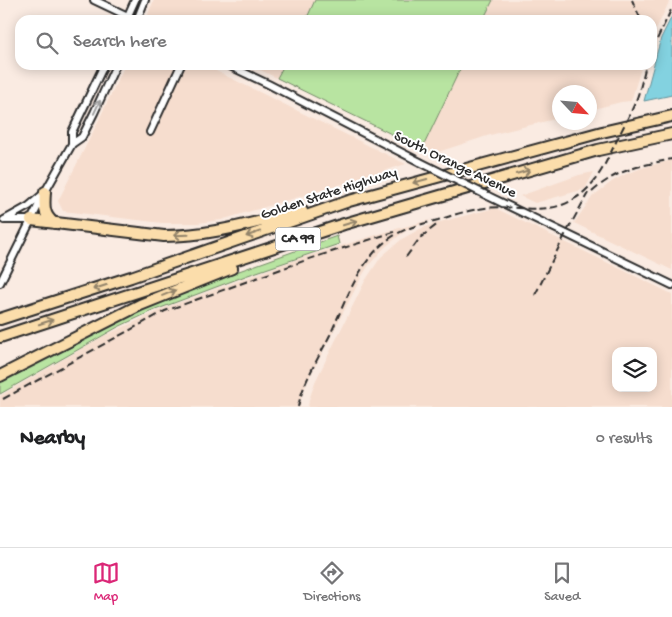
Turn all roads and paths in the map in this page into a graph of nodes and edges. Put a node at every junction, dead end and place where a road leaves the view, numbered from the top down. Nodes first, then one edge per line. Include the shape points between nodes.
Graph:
1 (94, 0) edge
2 (135, 0) edge
3 (146, 0) edge
4 (122, 15) edge
5 (128, 15) edge
6 (138, 15) edge
7 (102, 70) edge
8 (114, 70) edge
9 (179, 70) edge
10 (239, 70) edge
11 (672, 116) edge
12 (150, 132) dead end
13 (672, 134) edge
14 (72, 144) junction
15 (44, 192) junction
16 (349, 200) junction
17 (31, 220) junction
18 (2, 221) edge
19 (54, 223) junction
20 (327, 230) junction
21 (0, 284) edge
22 (672, 285) edge
23 (0, 319) edge
24 (0, 337) edge
25 (0, 376) edge

1 - 4 street
2 - 5 street
3 - 6 street
7 - 14 street via 72,132
14 -> 8 street via 82,137
9 - 12 street
10 - 22 street, South Orange Avenue, bridge
11 -> 16 highway, Golden State Highway / CA 99
20 -> 13 highway, CA 99 via 598,150
14 - 15 street
15 - 17 street
15 - 18 street via 29,206
15 - 19 highway via 44,210
16 -> 19 highway via 193,235 164,236
16 -> 23 highway, Golden State Highway / CA 99 via 131,277
17 - 18 street
17 - 19 highway
17 - 21 street
24 -> 20 highway, CA 99
25 -> 20 highway via 140,305

